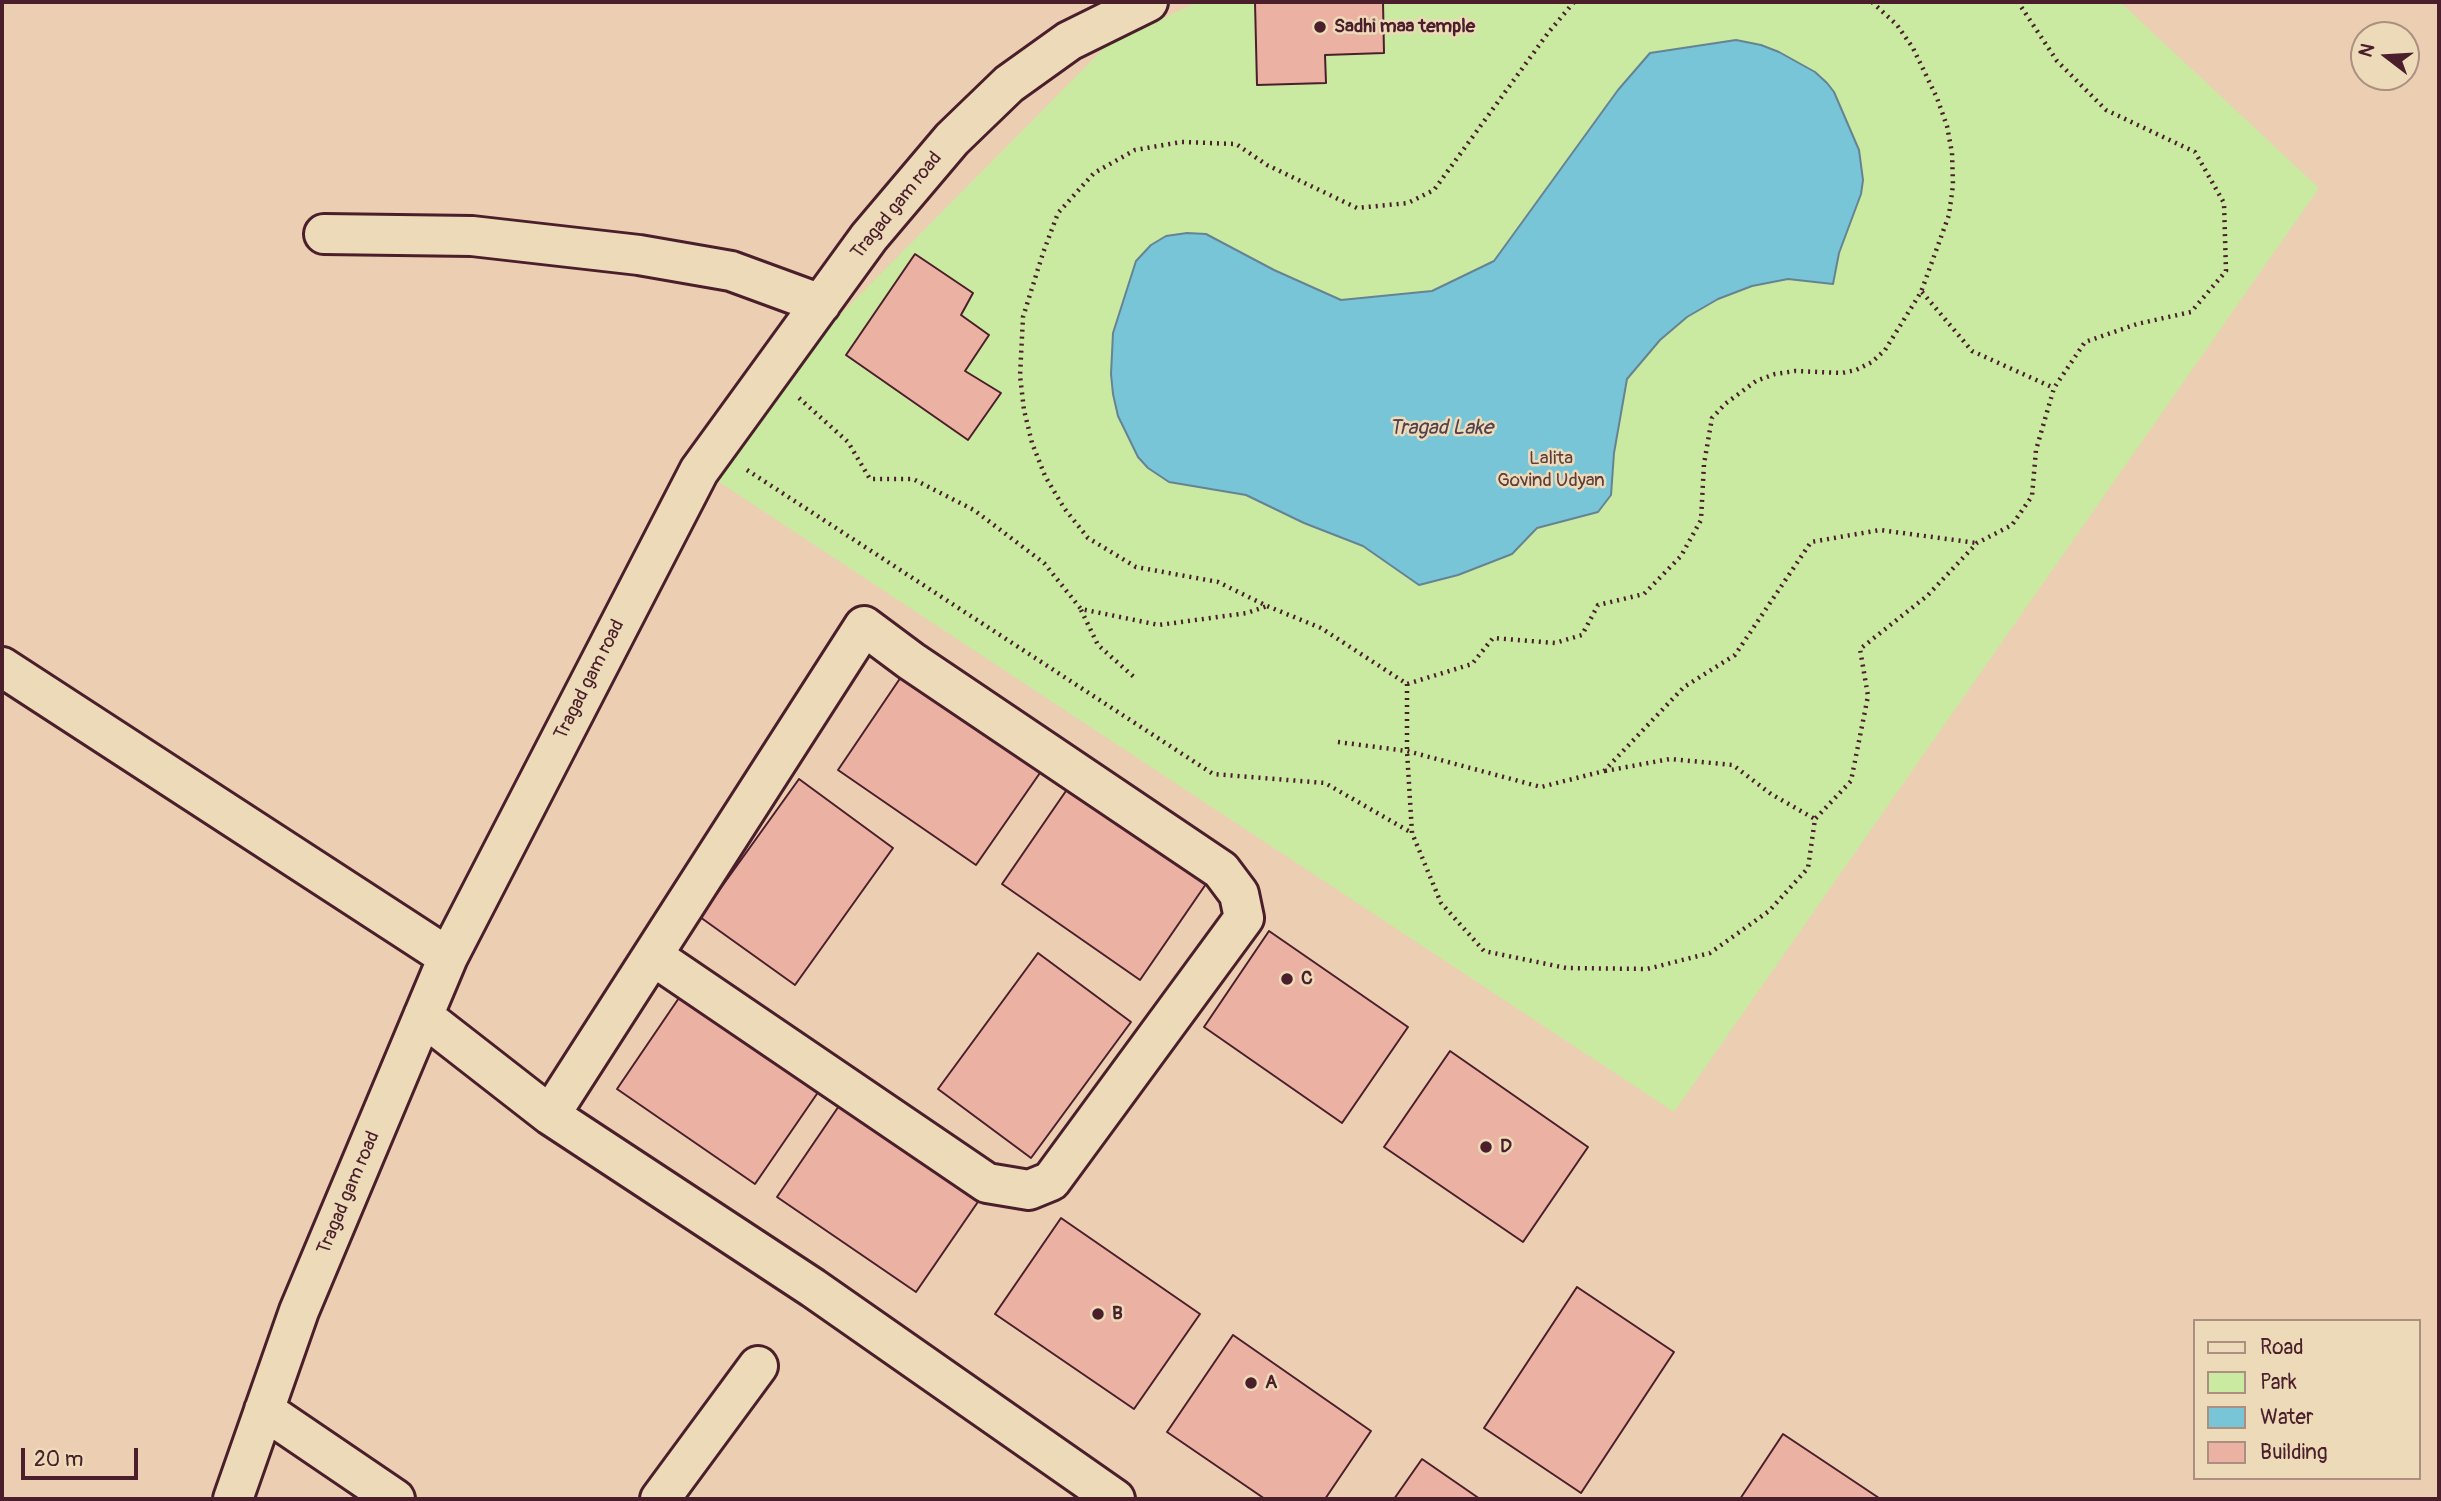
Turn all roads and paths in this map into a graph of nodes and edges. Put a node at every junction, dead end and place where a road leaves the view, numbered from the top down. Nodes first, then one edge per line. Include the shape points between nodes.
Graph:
1 (1148, 2) edge
2 (1574, 2) edge
3 (1872, 2) edge
4 (2018, 2) edge
5 (324, 234) dead end
6 (1922, 292) junction
7 (821, 304) junction
8 (2054, 388) junction
9 (794, 394) dead end
10 (739, 465) dead end
11 (1977, 542) junction
12 (1267, 606) junction
13 (1081, 609) junction
14 (2, 667) edge
15 (1135, 678) dead end
16 (1407, 684) junction
17 (1338, 742) dead end
18 (1407, 751) junction
19 (1604, 771) junction
20 (1815, 819) junction
21 (1412, 833) junction
22 (448, 957) junction
23 (653, 957) junction
24 (423, 1016) junction
25 (550, 1115) junction
26 (758, 1366) dead end
27 (264, 1410) junction
28 (233, 1499) edge
29 (396, 1499) edge
30 (660, 1499) edge
31 (1115, 1499) edge

1 - 7 street, Tragad gam road via 1069,41 1009,85 952,139 869,237
2 - 12 path via 1434,190 1408,203 1357,208 1236,144 1181,142 1135,150 1094,173 1058,213 1023,317 1024,410 1045,476 1088,538 1136,567 1218,582
3 - 6 path via 1913,48 1937,98 1952,153 1949,215
4 - 8 path via 2057,61 2106,110 2194,152 2224,203 2226,271 2191,312 2085,342
5 - 7 street via 472,236 639,255 731,271
6 - 8 path via 1972,351
6 - 16 path via 1885,351 1872,362 1842,373 1795,370 1756,380 1712,418 1701,520 1681,556 1644,594 1598,605 1582,635 1555,643 1493,638 1472,664
7 - 22 street, Tragad gam road via 699,471
8 - 11 path via 2036,450 2032,496 2012,525
9 - 13 path via 848,442 870,479 914,479 974,510 1044,563
10 - 21 path via 1213,774 1325,783
11 - 19 path via 1881,530 1811,542 1735,655 1684,687
11 - 20 path via 1927,596 1860,649 1868,696 1851,781
12 - 13 path via 1159,625
12 - 16 path via 1321,628
13 - 15 path via 1098,645
14 - 22 street
16 - 18 path
17 - 18 path
18 - 19 path via 1541,787
18 - 21 path
19 - 20 path via 1670,759 1733,765
20 - 21 path via 1808,868 1769,911 1710,953 1647,969 1566,968 1484,951 1441,903
22 - 24 street, Tragad gam road
23 - 23 street via 864,626 1221,870 1239,894 1244,918 1051,1181 1029,1191 987,1183
23 - 25 street
24 - 25 street
24 - 27 street, Tragad gam road via 299,1311
25 - 31 street via 813,1289
26 - 30 street
27 - 28 street, Tragad gam road
27 - 29 street

